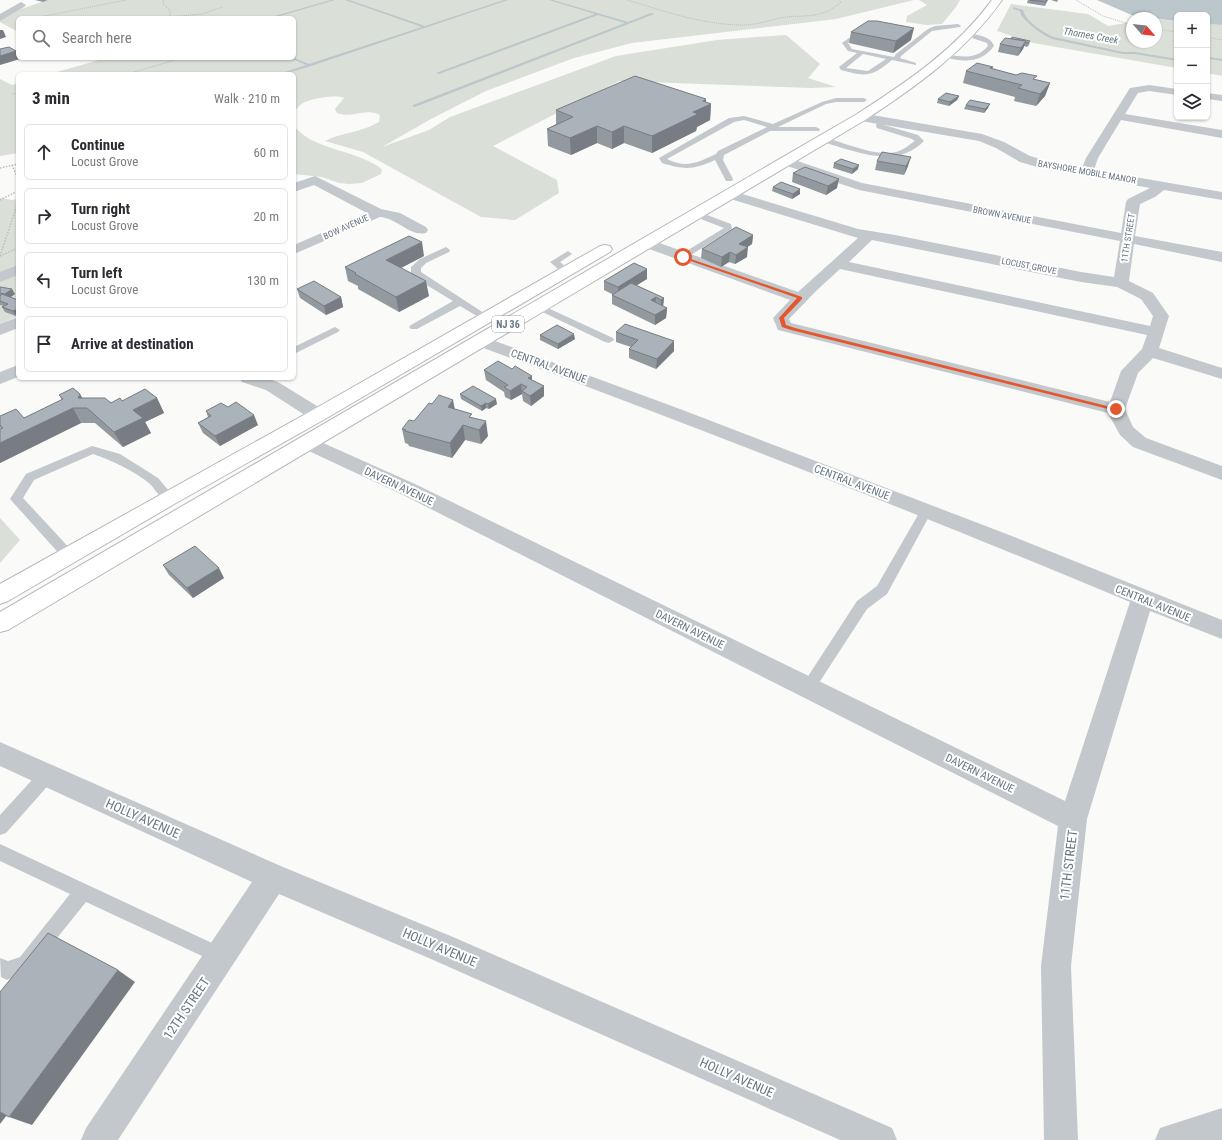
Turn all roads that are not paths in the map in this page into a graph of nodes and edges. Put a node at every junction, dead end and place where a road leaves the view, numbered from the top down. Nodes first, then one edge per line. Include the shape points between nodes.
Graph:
1 (981, 0) edge
2 (997, 0) edge
3 (21, 5) dead end
4 (0, 18) edge
5 (963, 30) junction
6 (861, 32) edge
7 (861, 53) junction
8 (944, 56) junction
9 (893, 59) junction
10 (914, 64) junction
11 (1174, 92) edge
12 (1210, 96) edge
13 (1222, 98) edge
14 (864, 100) junction
15 (1118, 116) junction
16 (861, 117) junction
17 (881, 121) junction
18 (770, 128) junction
19 (820, 134) junction
20 (1222, 134) edge
21 (719, 156) junction
22 (786, 161) junction
23 (1087, 172) junction
24 (1162, 185) junction
25 (296, 187) edge
26 (729, 187) junction
27 (1222, 196) edge
28 (378, 213) junction
29 (696, 214) junction
30 (421, 230) dead end
31 (869, 235) junction
32 (1127, 239) junction
33 (632, 240) junction
34 (296, 249) edge
35 (446, 250) dead end
36 (568, 254) dead end
37 (683, 257) junction
38 (1222, 257) edge
39 (837, 264) junction
40 (16, 271) edge
41 (566, 271) junction
42 (0, 277) edge
43 (1121, 283) junction
44 (800, 298) junction
45 (459, 302) junction
46 (537, 306) junction
47 (485, 317) junction
48 (16, 323) edge
49 (414, 327) dead end
50 (0, 330) edge
51 (335, 330) dead end
52 (1156, 332) junction
53 (479, 340) junction
54 (609, 340) dead end
55 (296, 350) edge
56 (1150, 351) junction
57 (16, 371) edge
58 (1222, 374) edge
59 (0, 378) edge
60 (258, 380) edge
61 (1116, 409) junction
62 (318, 415) junction
63 (305, 442) junction
64 (1222, 473) edge
65 (169, 498) junction
66 (926, 511) junction
67 (69, 556) junction
68 (0, 595) edge
69 (1142, 599) junction
70 (0, 623) edge
71 (1222, 630) edge
72 (808, 688) junction
73 (0, 754) edge
74 (47, 775) junction
75 (1073, 819) junction
76 (0, 827) edge
77 (0, 852) edge
78 (273, 877) junction
79 (83, 892) junction
80 (221, 956) junction
81 (0, 967) edge
82 (1222, 1125) edge
83 (98, 1140) edge
84 (880, 1140) edge
85 (1061, 1140) edge
86 (1172, 1140) edge

1 - 5 highway, NJ 36
2 - 5 highway, NJ 36
3 - 4 street
5 - 8 highway, NJ 36
5 - 8 lane via 985,39 991,46 979,57 968,59
5 - 9 lane via 935,28 922,33
5 - 10 highway, NJ 36
6 - 7 lane via 845,43 850,50
7 - 9 lane
7 - 9 lane via 844,65 843,69 867,75
8 - 16 highway, NJ 36 via 910,84
9 - 10 lane
10 - 14 highway, NJ 36
11 - 15 street via 1138,88 1134,90
12 - 13 street
14 - 18 lane via 829,101
14 - 19 highway, NJ 36
15 - 20 street
15 - 23 street via 1092,158
16 - 17 street, BAYSHORE MOBILE MANOR
16 - 19 highway, NJ 36
17 - 19 lane via 880,126 920,141 901,154 893,155 864,150
17 - 23 street, BAYSHORE MOBILE MANOR via 982,138 1036,163
18 - 19 lane
18 - 21 lane
18 - 21 lane via 744,118 732,120 663,158 689,168
19 - 22 highway, NJ 36
19 - 26 highway, NJ 36
21 - 26 lane
22 - 26 highway, NJ 36
22 - 32 street, BROWN AVENUE via 859,186
23 - 24 street, BAYSHORE MOBILE MANOR
24 - 27 street, BAYSHORE MOBILE MANOR
24 - 32 street, 11TH STREET via 1133,202
25 - 28 street via 315,180
26 - 29 highway, NJ 36
26 - 31 street, LOCUST GROVE via 839,229
26 - 33 highway, NJ 36
28 - 30 street, BOW AVENUE via 392,215
28 - 34 street, BOW AVENUE
29 - 33 highway, NJ 36
29 - 37 lane via 728,226 728,229
31 - 39 street
31 - 43 street, LOCUST GROVE
32 - 38 street, BROWN AVENUE
32 - 43 street, 11TH STREET
33 - 37 street
33 - 41 highway, NJ 36
33 - 46 highway, NJ 36
35 - 45 lane via 423,261 416,267 416,273
36 - 41 lane via 554,262
37 - 44 street
39 - 44 street
39 - 52 street
40 - 42 street
41 - 47 highway, NJ 36
43 - 52 street, LOCUST GROVE via 1147,296 1162,316
44 - 61 street via 781,318 784,326
45 - 47 lane
45 - 49 lane
46 - 53 highway, NJ 36
46 - 54 lane
47 - 62 highway, NJ 36
48 - 50 street
51 - 55 lane
52 - 56 street, LOCUST GROVE
53 - 63 highway, NJ 36
53 - 66 street, CENTRAL AVENUE
56 - 58 street
56 - 61 street, LOCUST GROVE via 1130,372
57 - 59 street
60 - 62 street
61 - 64 street via 1126,432 1134,440
62 - 65 highway, NJ 36
63 - 70 highway, NJ 36
63 - 72 street, DAVERN AVENUE via 408,490
65 - 67 highway, NJ 36
65 - 67 lane via 154,481 116,457 92,450 30,477 16,499
66 - 69 street, CENTRAL AVENUE
66 - 72 lane via 882,590 862,605
67 - 68 highway, NJ 36
69 - 71 street, CENTRAL AVENUE
69 - 75 street, 11TH STREET
72 - 75 street, DAVERN AVENUE
73 - 74 street, HOLLY AVENUE
74 - 76 lane
74 - 78 street, HOLLY AVENUE
75 - 85 street, 11TH STREET via 1056,966
77 - 79 lane
78 - 80 street, 12TH STREET
78 - 84 street, HOLLY AVENUE via 442,948
79 - 80 lane
79 - 81 lane via 26,963 7,971
80 - 83 street, 12TH STREET
82 - 86 street

